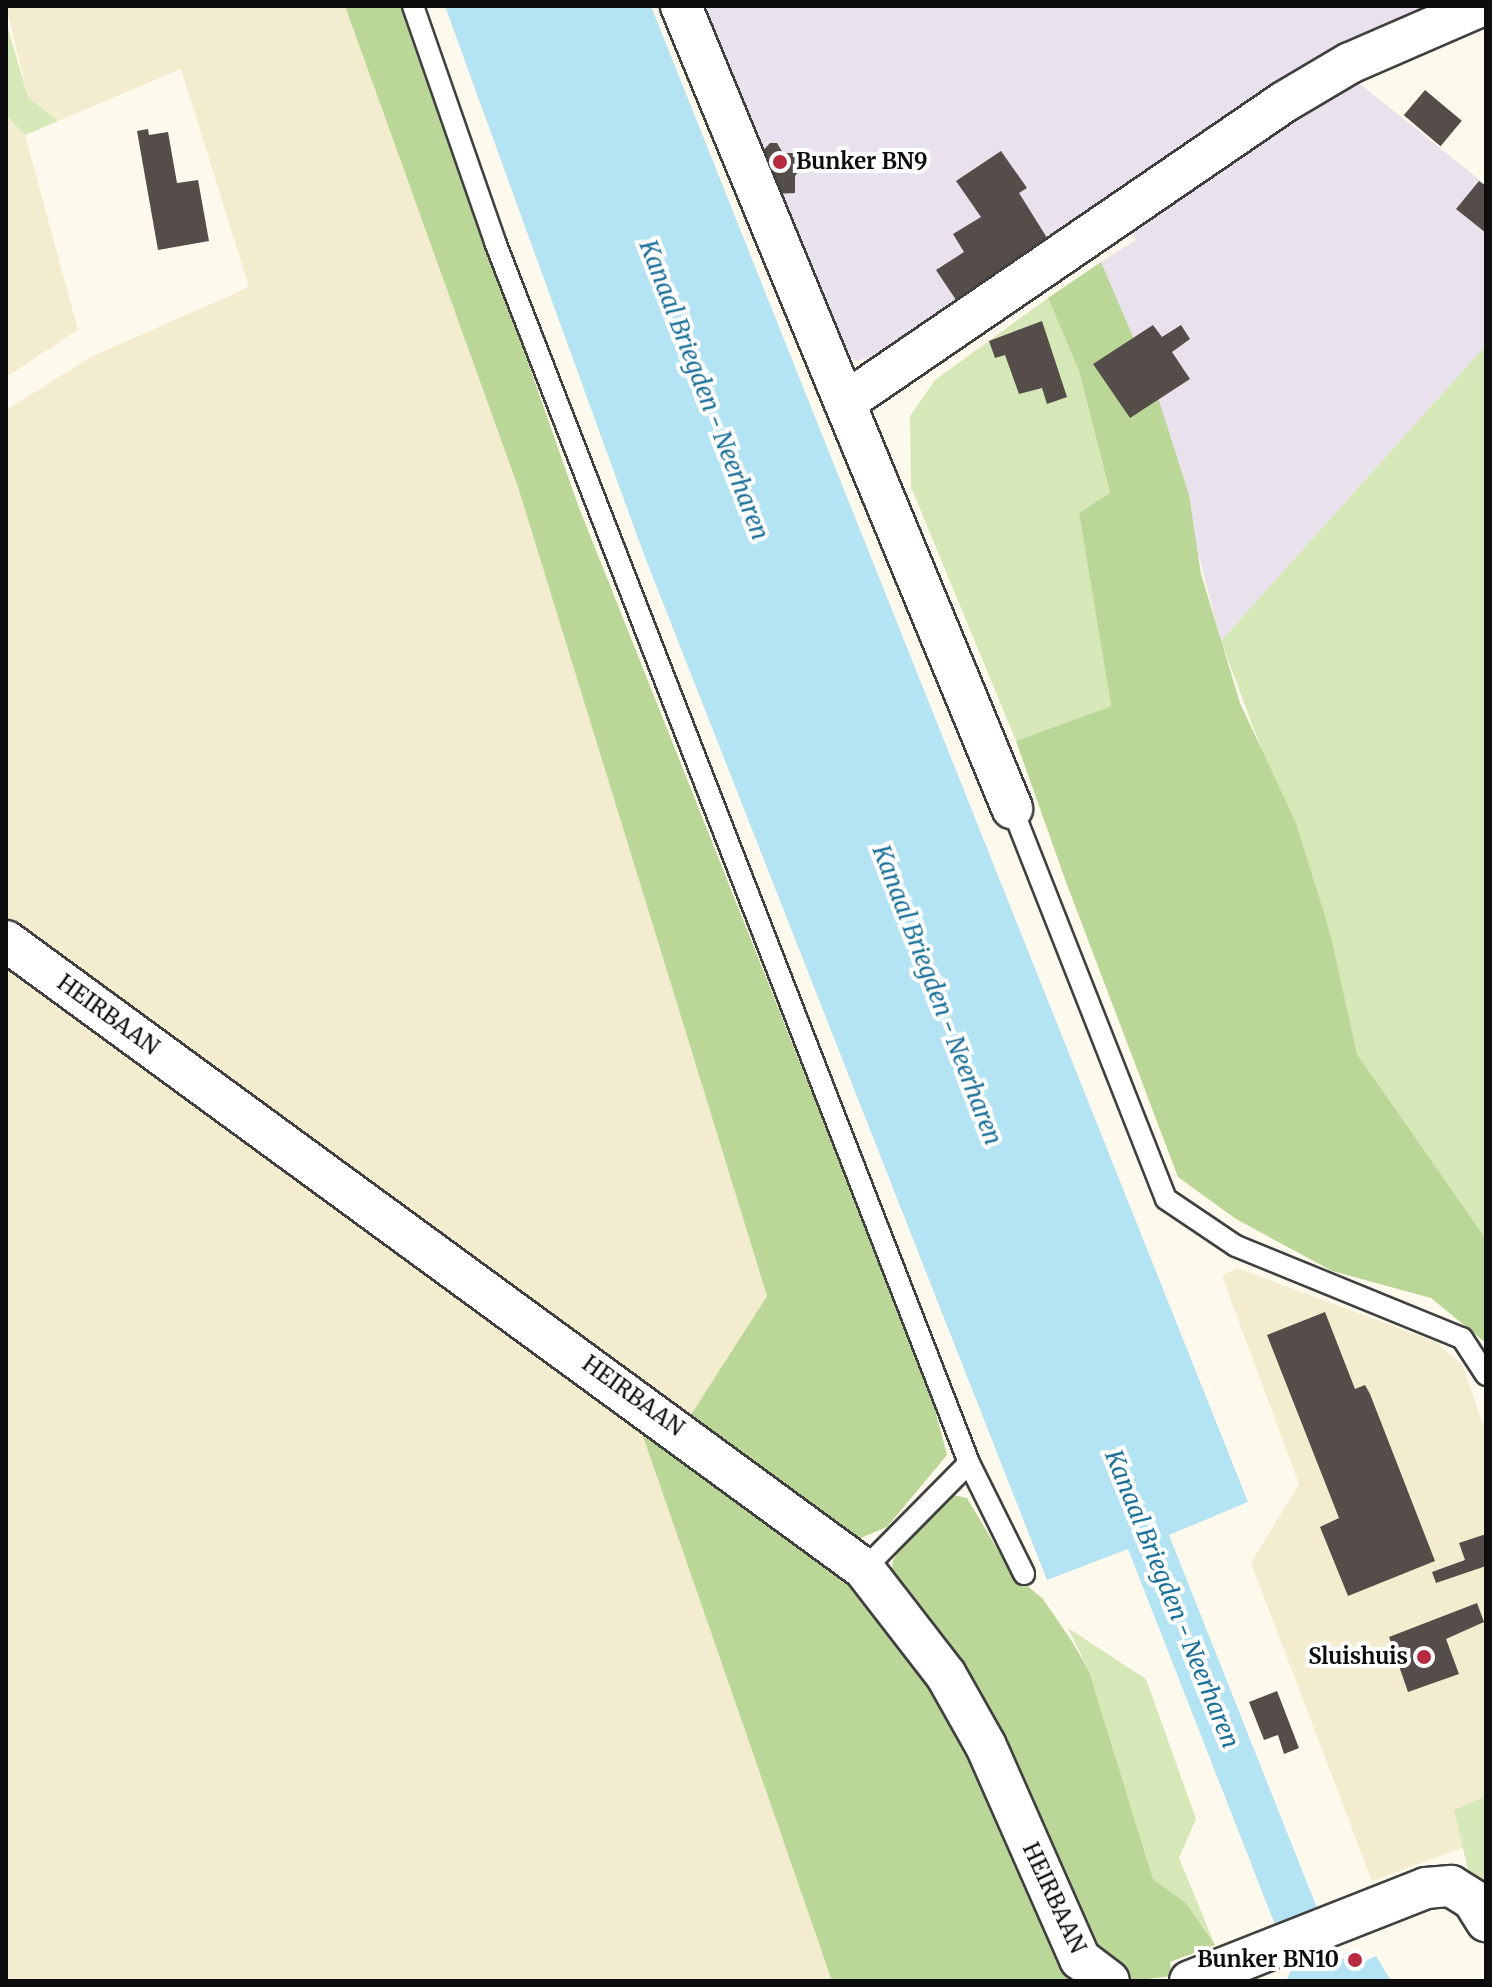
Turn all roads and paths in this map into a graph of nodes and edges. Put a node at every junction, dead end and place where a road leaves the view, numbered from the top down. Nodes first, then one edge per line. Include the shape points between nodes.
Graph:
1 (413, 6) edge
2 (681, 6) edge
3 (1481, 6) edge
4 (847, 401) junction
5 (1012, 808) joint
6 (6, 941) edge
7 (1486, 1375) edge
8 (969, 1463) junction
9 (864, 1569) junction
10 (1024, 1574) dead end
11 (1486, 1921) edge
12 (1109, 1981) edge
13 (1190, 1981) edge

1 - 8 lane via 495,242
2 - 4 street
3 - 4 street via 1350,63 1284,102
4 - 5 street
5 - 7 lane via 1166,1199 1236,1246 1462,1338
6 - 9 street, HEIRBAAN
8 - 9 lane
8 - 10 lane
9 - 12 street, HEIRBAAN via 946,1675 986,1746 1080,1959
11 - 13 street via 1473,1900 1451,1886 1426,1888

